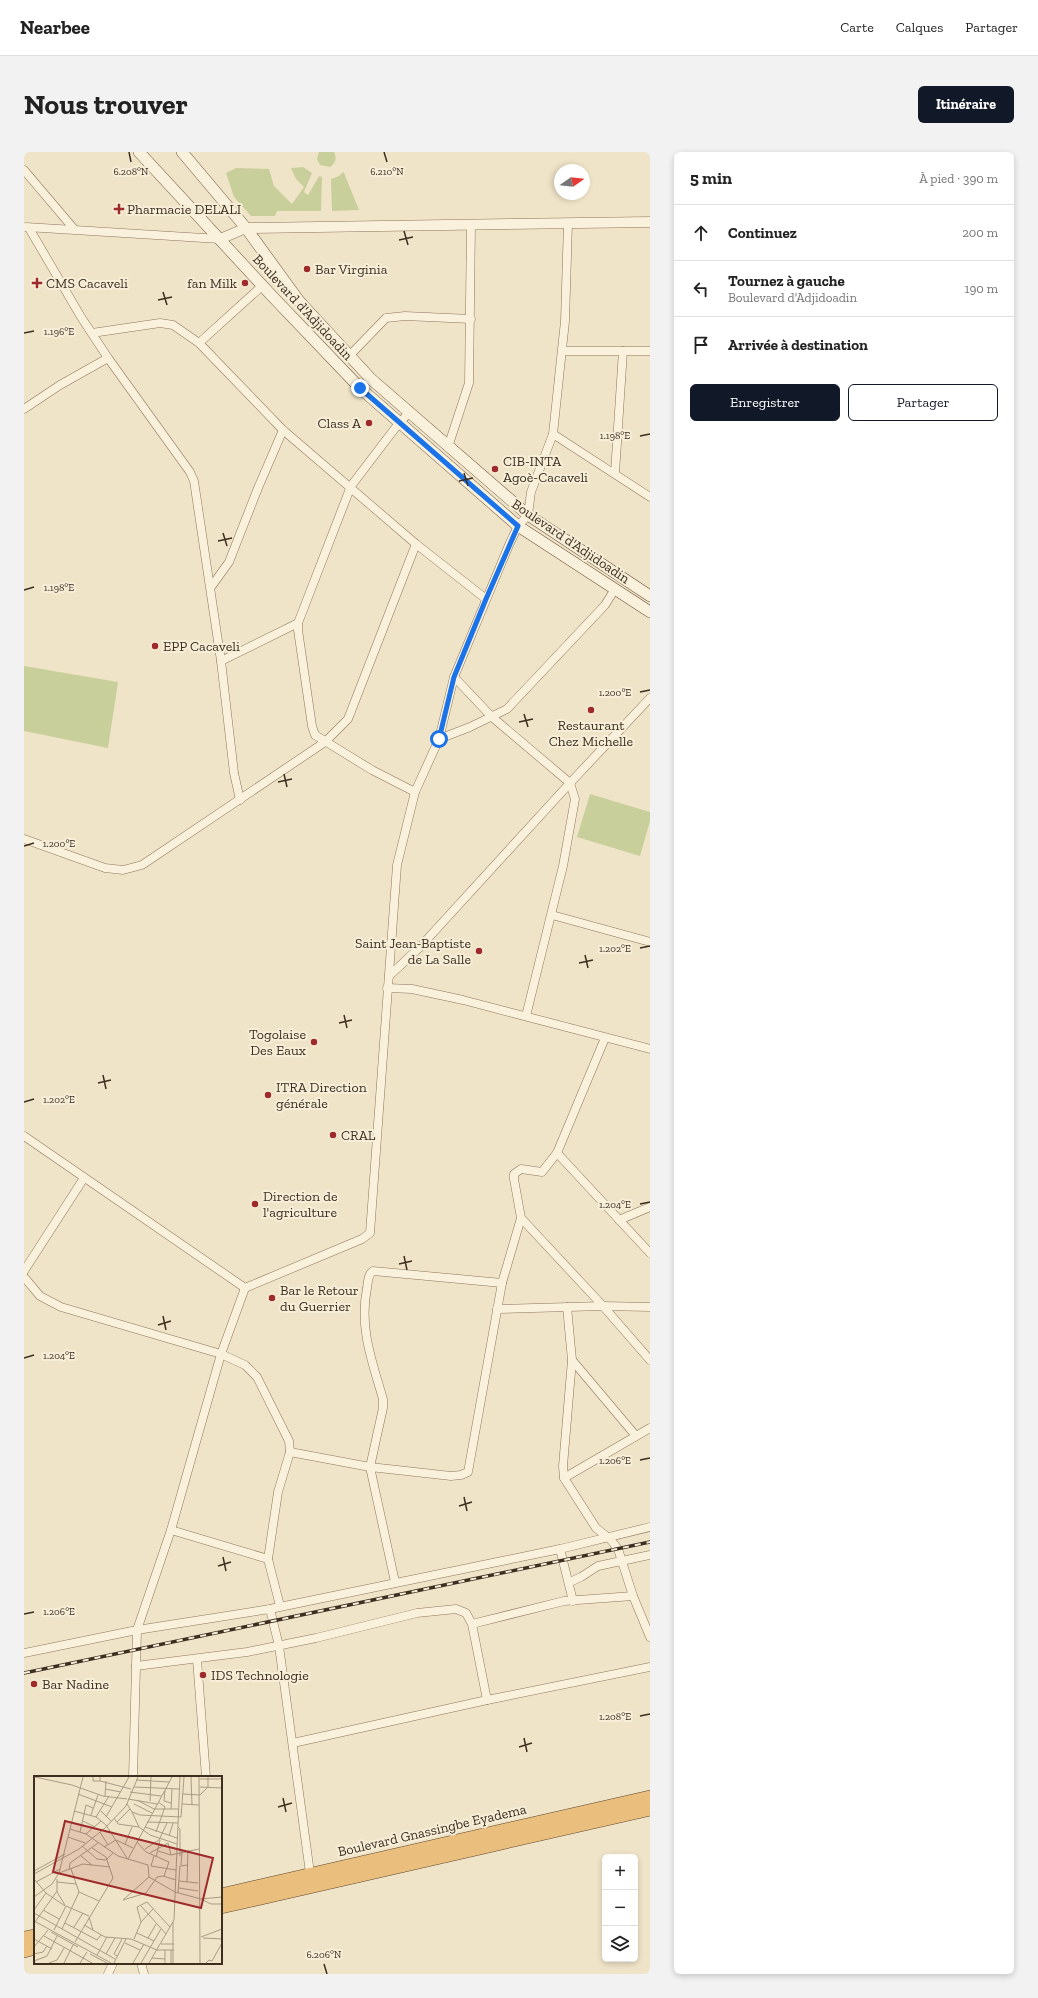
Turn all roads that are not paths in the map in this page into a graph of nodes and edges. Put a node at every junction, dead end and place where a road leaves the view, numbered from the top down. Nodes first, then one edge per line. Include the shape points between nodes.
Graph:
1 (139, 152) edge
2 (182, 152) edge
3 (24, 170) edge
4 (650, 222) edge
5 (568, 223) junction
6 (471, 224) junction
7 (26, 227) edge
8 (246, 228) junction
9 (74, 229) junction
10 (220, 239) junction
11 (262, 286) junction
12 (471, 319) junction
13 (92, 333) junction
14 (199, 343) junction
15 (562, 351) junction
16 (623, 351) junction
17 (650, 351) edge
18 (350, 355) junction
19 (108, 358) junction
20 (24, 409) edge
21 (409, 413) junction
22 (399, 423) junction
23 (283, 430) junction
24 (553, 434) junction
25 (448, 447) junction
26 (615, 473) junction
27 (350, 486) junction
28 (650, 497) edge
29 (528, 515) junction
30 (518, 526) junction
31 (416, 544) junction
32 (211, 586) junction
33 (615, 589) junction
34 (650, 596) edge
35 (486, 599) junction
36 (650, 612) edge
37 (298, 623) junction
38 (221, 660) junction
39 (454, 677) junction
40 (650, 698) edge
41 (492, 717) junction
42 (439, 739) junction
43 (325, 742) junction
44 (570, 782) junction
45 (415, 792) junction
46 (240, 800) junction
47 (24, 839) edge
48 (552, 915) junction
49 (650, 942) edge
50 (388, 976) junction
51 (387, 988) junction
52 (526, 1016) junction
53 (604, 1038) junction
54 (650, 1049) edge
55 (24, 1136) edge
56 (557, 1153) junction
57 (84, 1178) junction
58 (650, 1207) edge
59 (520, 1218) junction
60 (619, 1220) junction
61 (650, 1253) edge
62 (24, 1271) edge
63 (25, 1281) edge
64 (502, 1283) junction
65 (245, 1288) junction
66 (603, 1306) junction
67 (567, 1307) junction
68 (650, 1307) edge
69 (497, 1309) junction
70 (221, 1354) junction
71 (572, 1360) junction
72 (650, 1360) edge
73 (650, 1428) edge
74 (636, 1436) junction
75 (290, 1452) junction
76 (370, 1467) junction
77 (564, 1478) junction
78 (650, 1527) edge
79 (171, 1530) junction
80 (608, 1537) junction
81 (560, 1549) junction
82 (650, 1555) edge
83 (268, 1559) junction
84 (622, 1560) junction
85 (395, 1582) junction
86 (570, 1582) junction
87 (633, 1596) junction
88 (573, 1601) junction
89 (280, 1606) junction
90 (270, 1609) junction
91 (472, 1624) junction
92 (137, 1630) junction
93 (650, 1637) edge
94 (279, 1646) junction
95 (24, 1653) edge
96 (197, 1659) junction
97 (136, 1666) junction
98 (650, 1667) edge
99 (487, 1700) junction
100 (293, 1743) junction
101 (133, 1776) edge
102 (206, 1776) edge
103 (650, 1797) edge
104 (650, 1809) edge
105 (310, 1873) junction
106 (222, 1895) edge
107 (222, 1907) edge
108 (34, 1936) edge
109 (24, 1938) edge
110 (34, 1948) edge
111 (24, 1951) edge
112 (113, 1964) edge
113 (142, 1964) edge
114 (108, 1974) edge
115 (144, 1974) edge

1 - 10 main road, Boulevard d'Adjidoadin
2 - 8 main road, Boulevard d'Adjidoadin
3 - 9 street
4 - 5 street
5 - 6 street
5 - 15 street
6 - 8 street
6 - 12 street
7 - 9 street
7 - 13 street
8 - 10 street
8 - 18 main road, Boulevard d'Adjidoadin via 299,301
9 - 10 street
10 - 11 main road, Boulevard d'Adjidoadin
11 - 14 street
11 - 22 main road, Boulevard d'Adjidoadin via 360,388
12 - 18 street via 405,316 386,318
12 - 25 street via 469,383
13 - 14 street via 166,323
13 - 19 street
14 - 23 street
15 - 16 street
15 - 24 street
16 - 17 street
16 - 26 street
18 - 21 main road, Boulevard d'Adjidoadin via 371,379
19 - 20 street
19 - 32 street via 190,472 196,489
21 - 22 street
21 - 25 main road, Boulevard d'Adjidoadin
22 - 27 street
22 - 30 main road, Boulevard d'Adjidoadin
23 - 27 street
23 - 32 street via 230,562
24 - 26 street
24 - 29 street via 531,492
25 - 29 main road, Boulevard d'Adjidoadin
26 - 28 street
27 - 31 street
27 - 37 street
29 - 30 street
29 - 34 main road, Boulevard d'Adjidoadin
30 - 33 main road, Boulevard d'Adjidoadin
30 - 35 street
31 - 35 street
31 - 43 street via 348,719
32 - 38 street
33 - 36 main road, Boulevard d'Adjidoadin
33 - 41 street via 605,604 508,709
35 - 39 street
37 - 38 street
37 - 43 street via 312,730
38 - 46 street via 234,773
39 - 41 street
39 - 42 street
40 - 44 street
41 - 42 street
41 - 44 street
42 - 45 street
43 - 45 street
43 - 46 street
44 - 48 street via 575,804
44 - 50 street via 420,947
45 - 50 street via 397,865
46 - 47 street via 142,865 123,870 105,868
48 - 49 street
48 - 52 street
50 - 51 street
51 - 52 street via 419,991
51 - 65 street via 370,1233 362,1239
52 - 53 street
53 - 54 street
53 - 56 street
55 - 57 street
56 - 59 street via 542,1172 521,1169 514,1174
56 - 60 street
57 - 62 street
57 - 65 street
58 - 60 street
59 - 64 street
59 - 66 street
60 - 61 street
63 - 70 street via 40,1296 61,1307
64 - 69 street
64 - 76 street via 371,1272 364,1301 367,1345 383,1399 383,1408
65 - 70 street
66 - 67 street
66 - 68 street
66 - 72 street
67 - 69 street
67 - 71 street
69 - 76 street via 468,1472 451,1476
70 - 75 street via 245,1365 257,1377 285,1430
70 - 79 street
71 - 74 street
71 - 77 street
73 - 74 street
74 - 77 street
75 - 76 street
75 - 83 street via 278,1492
76 - 85 street
77 - 80 street via 596,1528
78 - 80 street
79 - 83 street
79 - 92 street
80 - 81 street
80 - 84 street via 618,1548
81 - 85 street
81 - 86 street
82 - 84 street
83 - 89 street
84 - 86 street via 598,1566
84 - 87 street
85 - 89 street
86 - 88 street
87 - 88 street
87 - 93 street
88 - 91 street
89 - 90 street
90 - 92 street
90 - 94 street
91 - 94 street via 466,1613 460,1610 417,1613
91 - 99 street
92 - 95 street
92 - 97 street
94 - 96 street
94 - 100 street
96 - 97 street
96 - 102 street
97 - 101 street
98 - 99 street
99 - 100 street
100 - 105 street
103 - 105 highway, Boulevard Gnassingbe Eyadema
104 - 107 highway, Boulevard Gnassingbe Eyadema
105 - 106 highway, Boulevard Gnassingbe Eyadema
108 - 109 highway
110 - 111 highway
112 - 114 street
113 - 115 street

